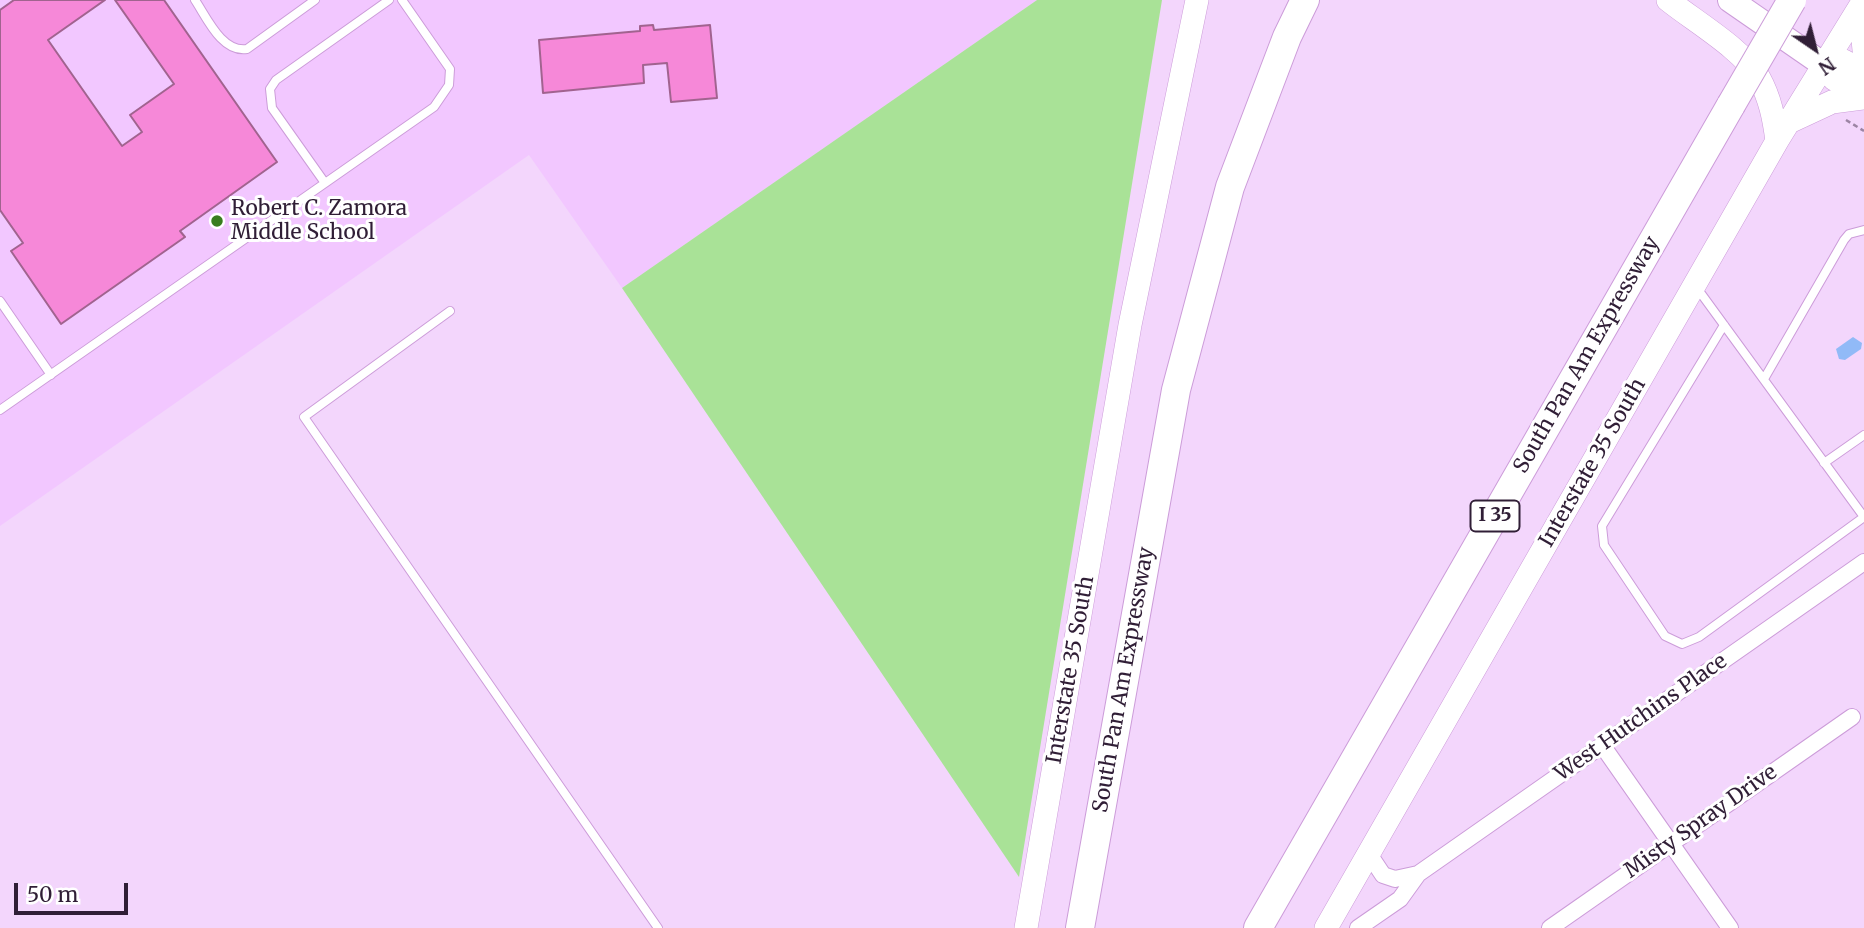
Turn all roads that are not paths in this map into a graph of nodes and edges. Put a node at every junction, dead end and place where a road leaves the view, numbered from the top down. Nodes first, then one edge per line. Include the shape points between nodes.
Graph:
1 (195, 0) edge
2 (315, 0) edge
3 (389, 0) edge
4 (402, 0) edge
5 (1190, 0) edge
6 (1197, 0) edge
7 (1306, 0) edge
8 (1668, 0) edge
9 (1730, 0) edge
10 (1792, 0) edge
11 (1862, 4) edge
12 (1189, 32) junction
13 (1864, 50) edge
14 (1824, 65) junction
15 (1864, 72) edge
16 (1864, 97) edge
17 (1783, 131) junction
18 (326, 183) junction
19 (1864, 230) edge
20 (1695, 285) junction
21 (0, 301) edge
22 (450, 311) dead end
23 (1724, 325) junction
24 (51, 374) junction
25 (1763, 379) junction
26 (0, 410) edge
27 (1864, 435) edge
28 (1824, 463) junction
29 (1864, 517) edge
30 (1864, 562) edge
31 (1852, 717) dead end
32 (1602, 745) junction
33 (1321, 819) junction
34 (1670, 843) junction
35 (1368, 854) junction
36 (1418, 874) junction
37 (657, 928) edge
38 (1026, 928) edge
39 (1080, 928) edge
40 (1258, 928) edge
41 (1276, 928) edge
42 (1326, 928) edge
43 (1358, 928) edge
44 (1550, 928) edge
45 (1730, 928) edge

1 - 2 lane via 226,44 238,51 247,50
3 - 18 lane via 276,80 270,89 272,108
4 - 18 lane via 450,69 449,85 434,107
5 - 12 main road
6 - 12 main road, Interstate 35 South
7 - 39 highway, South Pan Am Expressway via 1287,37 1230,187 1176,390
8 - 17 main road via 1758,75
9 - 14 main road
10 - 33 highway, South Pan Am Expressway / I 35, bridge
11 - 13 main road
11 - 14 main road, Interstate 35 South
12 - 38 main road, Interstate 35 South via 1130,325
14 - 15 main road via 1844,61
14 - 16 main road via 1834,79
14 - 17 main road, Interstate 35 South
16 - 17 main road via 1832,102
17 - 20 main road, Interstate 35 South
18 - 24 lane
19 - 25 lane via 1844,240
20 - 23 lane
20 - 35 main road, Interstate 35 South
21 - 24 lane
22 - 37 lane via 304,417
23 - 25 lane
23 - 29 lane via 1602,526 1604,545 1665,636 1682,644 1699,637
24 - 26 lane
25 - 28 lane
27 - 28 lane
28 - 29 lane
30 - 32 street, West Hutchins Place
31 - 34 street, Misty Spray Drive
32 - 34 street
32 - 36 street, West Hutchins Place
33 - 40 highway, South Pan Am Expressway / I 35
33 - 41 highway
34 - 44 street, Misty Spray Drive
34 - 45 street
35 - 36 street via 1383,875 1395,879
35 - 42 main road, Interstate 35 South
36 - 43 street, West Hutchins Place via 1400,899

